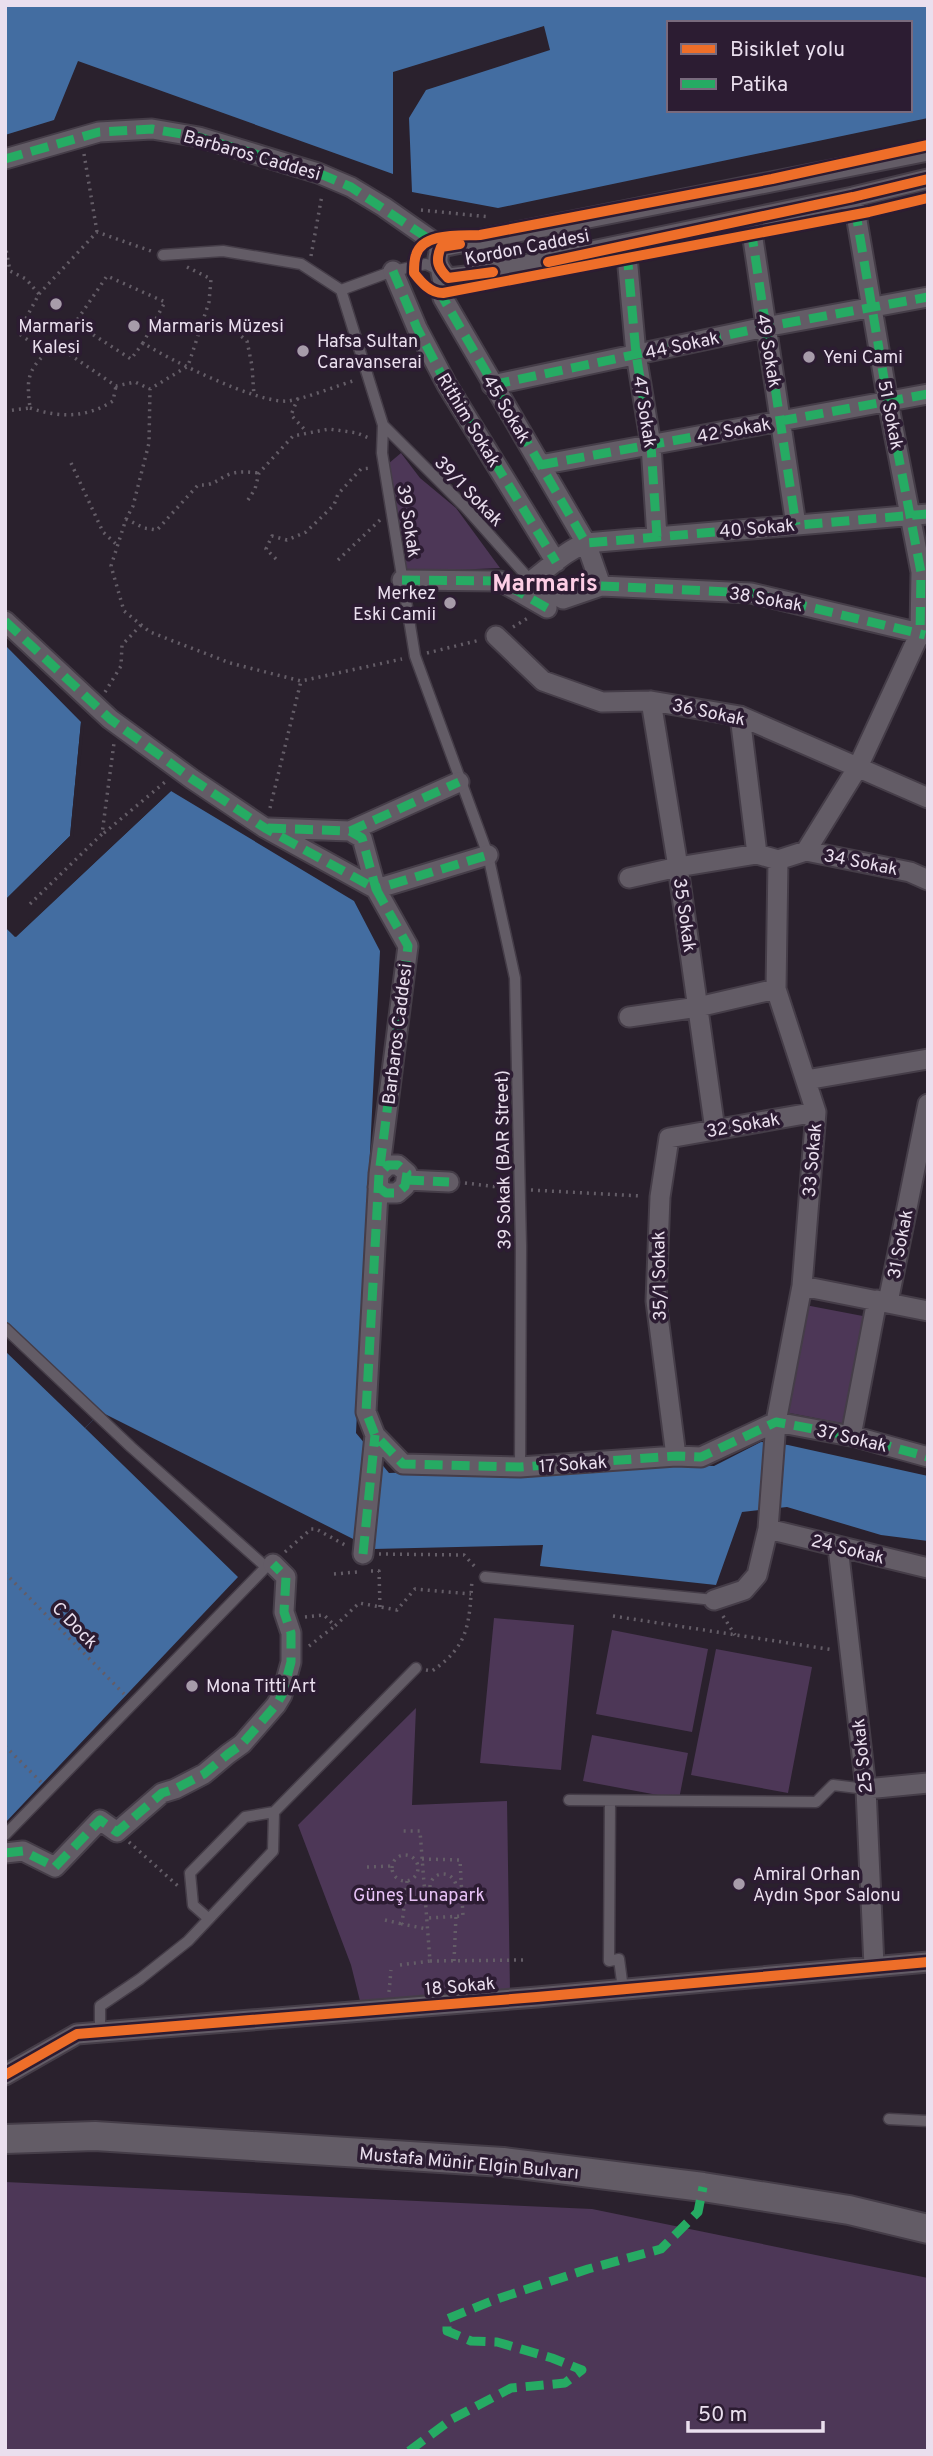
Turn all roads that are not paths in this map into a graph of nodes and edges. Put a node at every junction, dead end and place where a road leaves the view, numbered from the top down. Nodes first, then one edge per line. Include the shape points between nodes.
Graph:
1 (928, 151) edge
2 (5, 159) edge
3 (928, 179) edge
4 (718, 193) junction
5 (853, 197) junction
6 (750, 219) junction
7 (725, 224) junction
8 (626, 245) junction
9 (441, 247) junction
10 (163, 255) road end
11 (393, 271) junction
12 (441, 272) junction
13 (341, 290) junction
14 (928, 297) edge
15 (872, 308) junction
16 (765, 327) junction
17 (636, 354) junction
18 (492, 385) junction
19 (928, 394) edge
20 (888, 402) junction
21 (782, 421) junction
22 (383, 425) junction
23 (651, 445) junction
24 (540, 466) junction
25 (919, 515) edge
26 (796, 525) junction
27 (657, 537) junction
28 (586, 542) junction
29 (556, 562) junction
30 (402, 580) junction
31 (531, 580) junction
32 (601, 586) junction
33 (547, 608) road end
34 (5, 621) edge
35 (924, 634) edge
36 (496, 636) road end
37 (651, 701) junction
38 (740, 716) junction
39 (858, 767) junction
40 (459, 782) junction
41 (928, 798) edge
42 (265, 828) junction
43 (350, 831) junction
44 (806, 851) junction
45 (757, 854) junction
46 (488, 855) junction
47 (778, 860) junction
48 (678, 867) junction
49 (629, 878) dead end
50 (928, 880) edge
51 (376, 889) junction
52 (776, 989) junction
53 (698, 1007) junction
54 (629, 1017) dead end
55 (928, 1059) edge
56 (806, 1080) junction
57 (927, 1108) edge
58 (816, 1111) junction
59 (715, 1130) junction
60 (669, 1138) joint
61 (379, 1181) junction
62 (449, 1182) road end
63 (802, 1286) junction
64 (882, 1301) junction
65 (928, 1311) edge
66 (5, 1328) edge
67 (775, 1430) junction
68 (375, 1435) junction
69 (851, 1436) junction
70 (676, 1456) junction
71 (928, 1457) edge
72 (520, 1468) junction
73 (768, 1524) junction
74 (838, 1547) junction
75 (363, 1554) road end
76 (278, 1559) road end
77 (928, 1570) edge
78 (485, 1577) road end
79 (714, 1600) joint
80 (416, 1668) road end
81 (928, 1783) edge
82 (866, 1789) junction
83 (569, 1800) dead end
84 (610, 1801) junction
85 (274, 1812) junction
86 (5, 1835) edge
87 (5, 1853) edge
88 (209, 1919) junction
89 (928, 1962) edge
90 (874, 1966) junction
91 (623, 1989) junction
92 (100, 2032) junction
93 (5, 2075) edge
94 (888, 2119) dead end
95 (928, 2122) edge
96 (5, 2139) edge
97 (928, 2229) edge

1 - 4 street, Kordon Caddesi
2 - 9 street, Barbaros Caddesi via 99,132 152,129 199,137 351,187
3 - 5 street, Kordon Caddesi
4 - 7 street
4 - 9 street, Kordon Caddesi
5 - 6 street, Kordon Caddesi
5 - 15 street, 51 Sokak
6 - 7 street, Kordon Caddesi
6 - 16 street, 49 Sokak
7 - 8 street, Kordon Caddesi
8 - 12 street, Kordon Caddesi via 476,275 448,278
8 - 17 street, 47 Sokak
9 - 12 street, Kordon Caddesi via 437,257
10 - 13 lane via 223,251 301,264
11 - 12 lane via 426,264
11 - 13 lane
11 - 29 street, Rithim Sokak via 446,385
12 - 18 street, 45 Sokak via 443,298
13 - 22 lane, 39 Sokak
14 - 15 street, 44 Sokak
15 - 16 street, 44 Sokak
15 - 20 street, 51 Sokak
16 - 17 street, 44 Sokak
16 - 21 street, 49 Sokak
17 - 18 street, 44 Sokak
17 - 23 street, 47 Sokak
18 - 24 street, 45 Sokak
19 - 20 street, 42 Sokak
20 - 21 street, 42 Sokak
20 - 25 street, 51 Sokak
21 - 23 street, 42 Sokak
21 - 26 street, 49 Sokak
22 - 30 lane, 39 Sokak via 384,468
22 - 31 lane, 39/1 Sokak
23 - 24 street, 42 Sokak
23 - 27 street, 47 Sokak
24 - 28 street, 45 Sokak
25 - 26 street, 40 Sokak
25 - 35 street, 51 Sokak
26 - 27 street, 40 Sokak
27 - 28 street, 40 Sokak
28 - 29 street
28 - 32 street, 45 Sokak
29 - 31 street
30 - 33 street via 500,581
30 - 40 lane, 39 Sokak via 415,656
31 - 32 street via 563,599
32 - 35 street, 38 Sokak via 751,593
34 - 42 street via 116,724
35 - 39 street
36 - 37 street, 36 Sokak via 543,681 602,702
37 - 38 street, 36 Sokak
37 - 48 street, 35 Sokak
38 - 39 street, 36 Sokak
38 - 45 street
39 - 41 street, 36 Sokak
39 - 44 street
40 - 43 street
40 - 46 lane, 39 Sokak
42 - 43 street
42 - 51 street
43 - 51 street, Barbaros Caddesi via 362,838
44 - 47 street, 34 Sokak
44 - 50 street, 34 Sokak via 910,872
45 - 47 street
45 - 48 street
46 - 51 street
46 - 72 lane, 39 Sokak (BAR Street) via 514,978
47 - 52 street, 33 Sokak
48 - 49 street
48 - 53 street, 35 Sokak
51 - 61 street, Barbaros Caddesi via 408,946
52 - 53 street
52 - 56 street, 33 Sokak
53 - 54 street
53 - 59 street, 35 Sokak
55 - 56 street
56 - 58 street, 33 Sokak
57 - 64 street, 31 Sokak
58 - 59 street, 32 Sokak
58 - 63 street, 33 Sokak
59 - 60 street, 32 Sokak
60 - 70 street, 35/1 Sokak via 660,1197 656,1301
61 - 62 street via 387,1165 398,1165 407,1173 406,1180
61 - 68 street, Barbaros Caddesi via 366,1412
63 - 64 street
63 - 67 street, 33 Sokak
64 - 65 street
64 - 69 street, 31 Sokak
66 - 86 lane via 266,1567
67 - 69 street, 37 Sokak
67 - 70 street, 17 Sokak via 701,1457
67 - 73 street, 33 Sokak
68 - 72 street, 17 Sokak via 403,1464
68 - 75 street
69 - 71 street, 37 Sokak
70 - 72 street, 17 Sokak
73 - 74 street, 24 Sokak
73 - 79 street, 33 Sokak via 757,1575 744,1590
74 - 77 street, 24 Sokak
74 - 82 street, 25 Sokak
76 - 87 street via 286,1577 291,1662 282,1695 242,1744 204,1774 162,1793 117,1832 100,1820 55,1867 23,1851
78 - 79 lane
80 - 85 lane
81 - 82 street
82 - 84 lane via 834,1785 816,1802
82 - 90 street, 25 Sokak
83 - 84 lane
84 - 91 lane via 609,1961 619,1959
85 - 88 lane via 273,1851
85 - 88 lane via 245,1817 190,1873 193,1905
88 - 92 lane via 188,1941 100,2006
89 - 90 street, 18 Sokak
90 - 91 street, 18 Sokak
91 - 92 street, 18 Sokak
92 - 93 street, 18 Sokak via 77,2034
94 - 95 lane
96 - 97 street, Mustafa Münir Elgin Bulvarı via 95,2136 503,2162 849,2210

